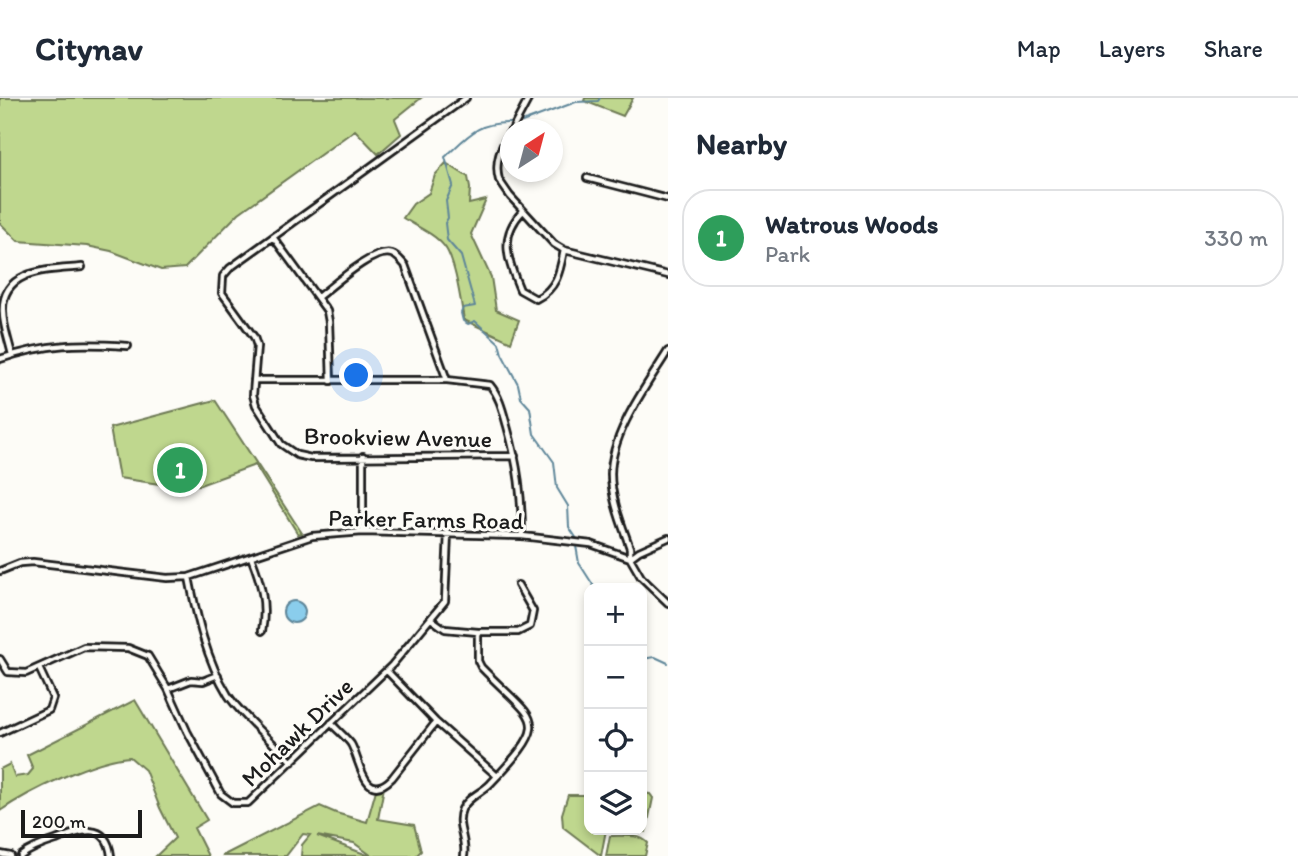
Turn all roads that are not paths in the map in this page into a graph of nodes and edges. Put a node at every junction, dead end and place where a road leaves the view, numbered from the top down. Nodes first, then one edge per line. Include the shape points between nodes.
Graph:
1 (466, 98) edge
2 (528, 98) edge
3 (517, 119) edge
4 (500, 154) edge
5 (587, 178) dead end
6 (500, 181) edge
7 (501, 182) edge
8 (668, 199) edge
9 (523, 211) junction
10 (273, 237) junction
11 (564, 250) junction
12 (82, 267) dead end
13 (668, 275) edge
14 (318, 297) junction
15 (128, 346) dead end
16 (668, 351) edge
17 (12, 355) junction
18 (0, 359) edge
19 (254, 380) junction
20 (447, 380) junction
21 (331, 381) junction
22 (363, 456) junction
23 (515, 456) junction
24 (363, 532) junction
25 (448, 533) junction
26 (522, 536) junction
27 (668, 538) edge
28 (251, 557) junction
29 (630, 558) junction
30 (0, 570) edge
31 (189, 577) junction
32 (518, 585) dead end
33 (668, 603) edge
34 (431, 619) junction
35 (262, 631) dead end
36 (478, 632) junction
37 (0, 659) edge
38 (39, 667) junction
39 (387, 670) junction
40 (218, 675) junction
41 (168, 689) junction
42 (436, 722) junction
43 (331, 723) junction
44 (0, 733) edge
45 (292, 762) junction
46 (497, 776) junction
47 (0, 854) edge
48 (11, 856) edge
49 (21, 856) edge
50 (111, 856) edge
51 (464, 856) edge

1 - 10 street
2 - 3 street
4 - 6 street
5 - 8 street
7 - 9 street
9 - 11 street via 546,238
9 - 11 street via 507,238 520,290 536,299 544,295 560,274
10 - 14 street
10 - 19 street, Brookview Avenue via 230,268 221,284 222,293 254,337
11 - 13 street
12 - 17 street via 31,273 13,283 6,292 3,312
14 - 20 street via 372,257 390,253 398,257 405,265
14 - 21 street via 329,322
15 - 17 street via 73,343
16 - 29 street via 628,418 613,456 613,493
17 - 18 street
19 - 21 street
19 - 22 street, Brookview Avenue via 256,405 289,450 311,457
20 - 21 street
20 - 23 street via 491,385
22 - 23 street, Brookview Avenue
22 - 24 street
23 - 26 street via 523,500
24 - 25 street, Parker Farms Road
24 - 28 street, Parker Farms Road via 312,536
25 - 26 street, Parker Farms Road
25 - 34 street, Mohawk Drive via 446,595
26 - 29 street, Parker Farms Road via 591,544
27 - 29 street
28 - 31 street, Parker Farms Road
28 - 35 street via 265,602
29 - 33 street via 641,577
30 - 31 street, Parker Farms Road via 33,562
31 - 40 street via 198,623
32 - 36 street via 533,611 530,626 518,632
34 - 36 street via 445,629
34 - 39 street, Mohawk Drive
36 - 46 street via 481,667 533,721 528,740
37 - 38 street, Mohawk Drive via 8,672 26,673
38 - 41 street, Mohawk Drive via 84,647 128,648 148,656
38 - 44 street via 52,698 49,710
39 - 42 street
39 - 43 street, Mohawk Drive
40 - 41 street
40 - 45 street via 230,698
41 - 45 street, Mohawk Drive via 226,800 248,803
42 - 43 street via 392,778 379,786 363,779 351,744
42 - 46 street
43 - 45 street, Mohawk Drive
46 - 51 street via 462,808 459,824
47 - 48 street
49 - 50 street via 83,830 103,837

